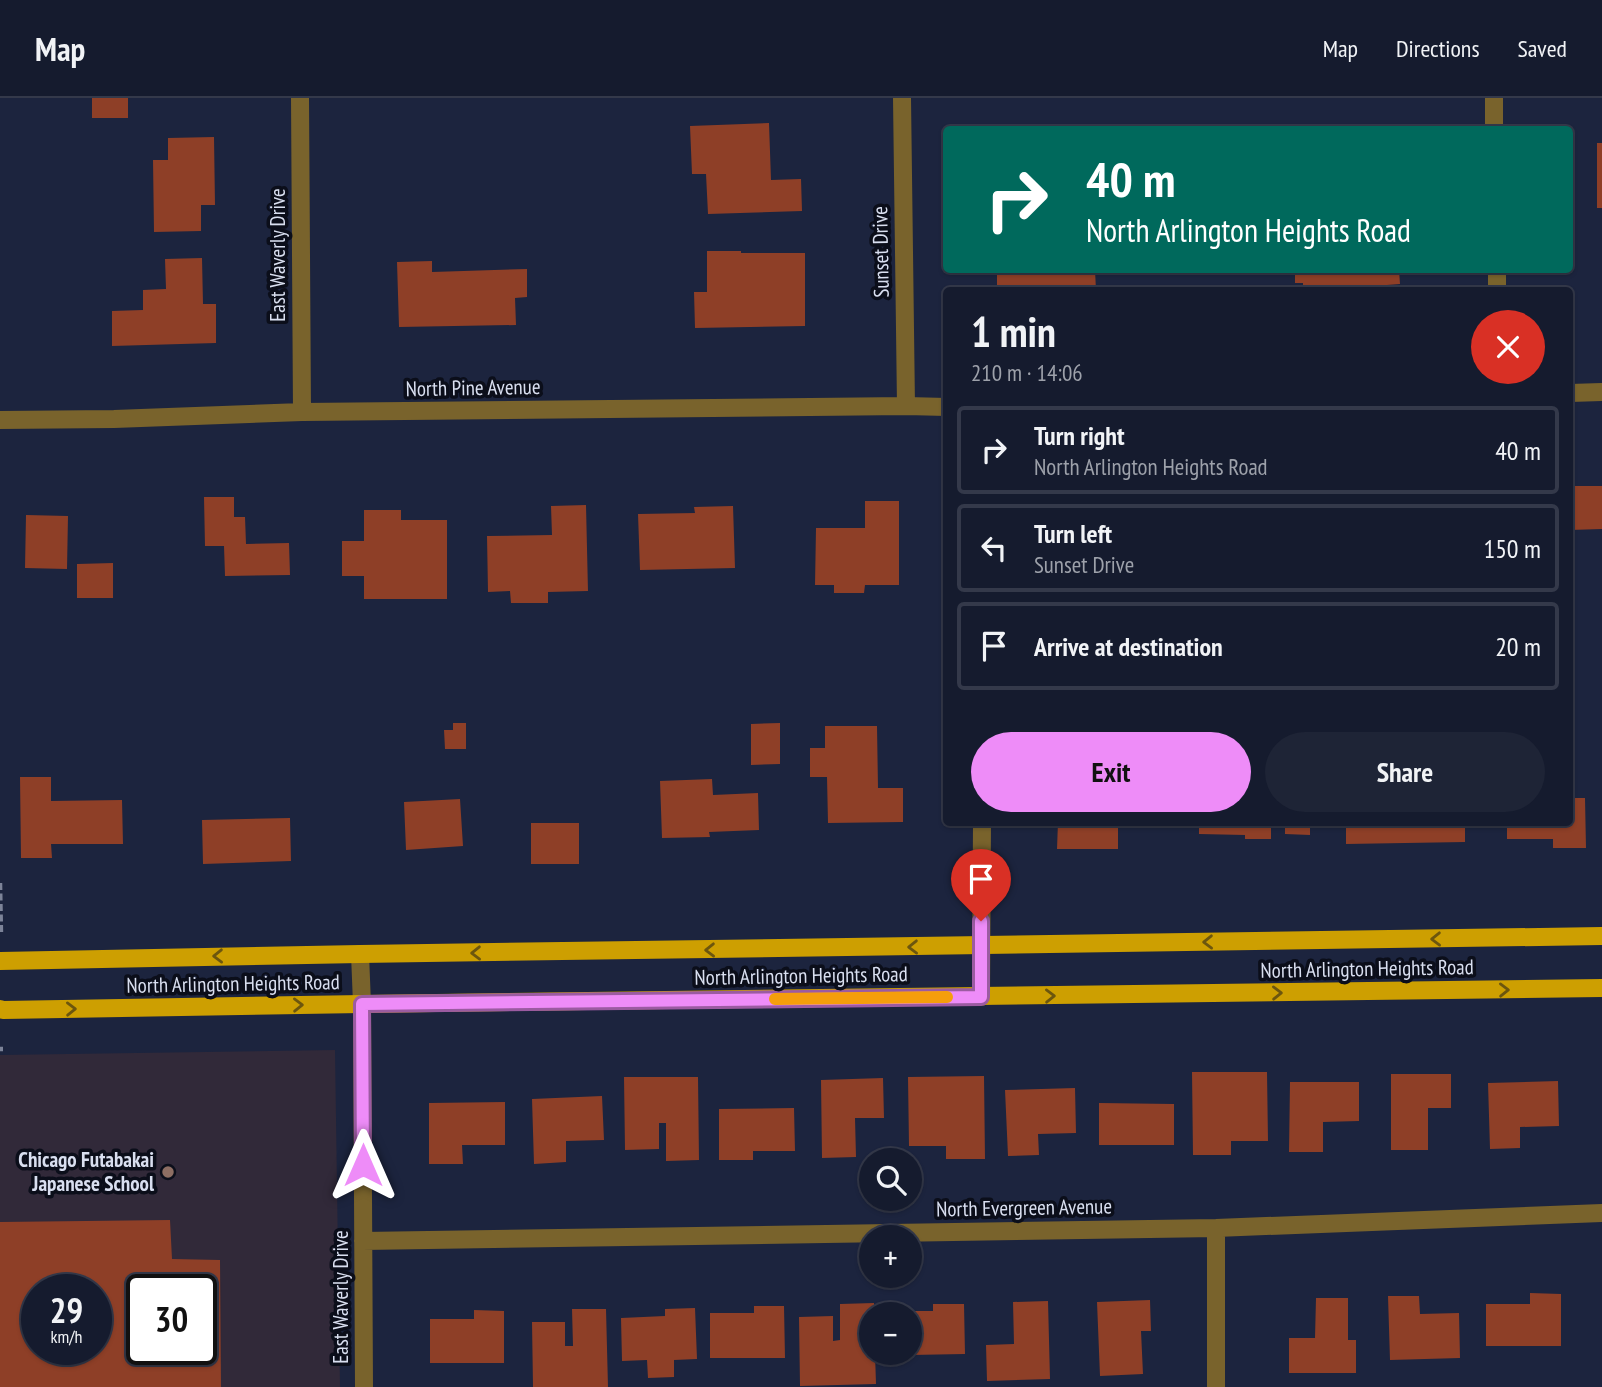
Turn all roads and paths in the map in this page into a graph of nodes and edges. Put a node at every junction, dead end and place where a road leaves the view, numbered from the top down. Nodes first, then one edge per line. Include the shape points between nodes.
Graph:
1 (300, 98) edge
2 (902, 98) edge
3 (1494, 98) edge
4 (1494, 126) edge
5 (1602, 392) edge
6 (1573, 393) edge
7 (906, 406) junction
8 (943, 407) edge
9 (302, 412) junction
10 (0, 420) edge
11 (982, 826) edge
12 (0, 883) edge
13 (1, 934) edge
14 (1602, 936) edge
15 (981, 946) junction
16 (360, 954) junction
17 (0, 961) edge
18 (1602, 988) edge
19 (981, 997) junction
20 (362, 1004) junction
21 (0, 1009) edge
22 (1602, 1213) edge
23 (1216, 1228) junction
24 (363, 1241) junction
25 (365, 1387) edge
26 (1216, 1387) edge

1 - 9 street, East Waverly Drive
2 - 7 street, Sunset Drive
3 - 4 street
5 - 6 street
7 - 8 street, North Pine Avenue
7 - 9 street, North Pine Avenue
9 - 10 street, North Pine Avenue
11 - 15 street
12 - 13 path
14 -> 15 main road, North Arlington Heights Road
15 -> 16 main road, North Arlington Heights Road
15 - 19 street
16 -> 17 main road, North Arlington Heights Road
16 - 20 street, East Waverly Drive
19 -> 18 main road, North Arlington Heights Road
19 - 20 main road, North Arlington Heights Road
21 -> 20 main road, North Arlington Heights Road
20 - 24 street, East Waverly Drive
22 - 23 street, North Evergreen Avenue
23 - 24 street, North Evergreen Avenue
23 - 26 street
24 - 25 street, East Waverly Drive

